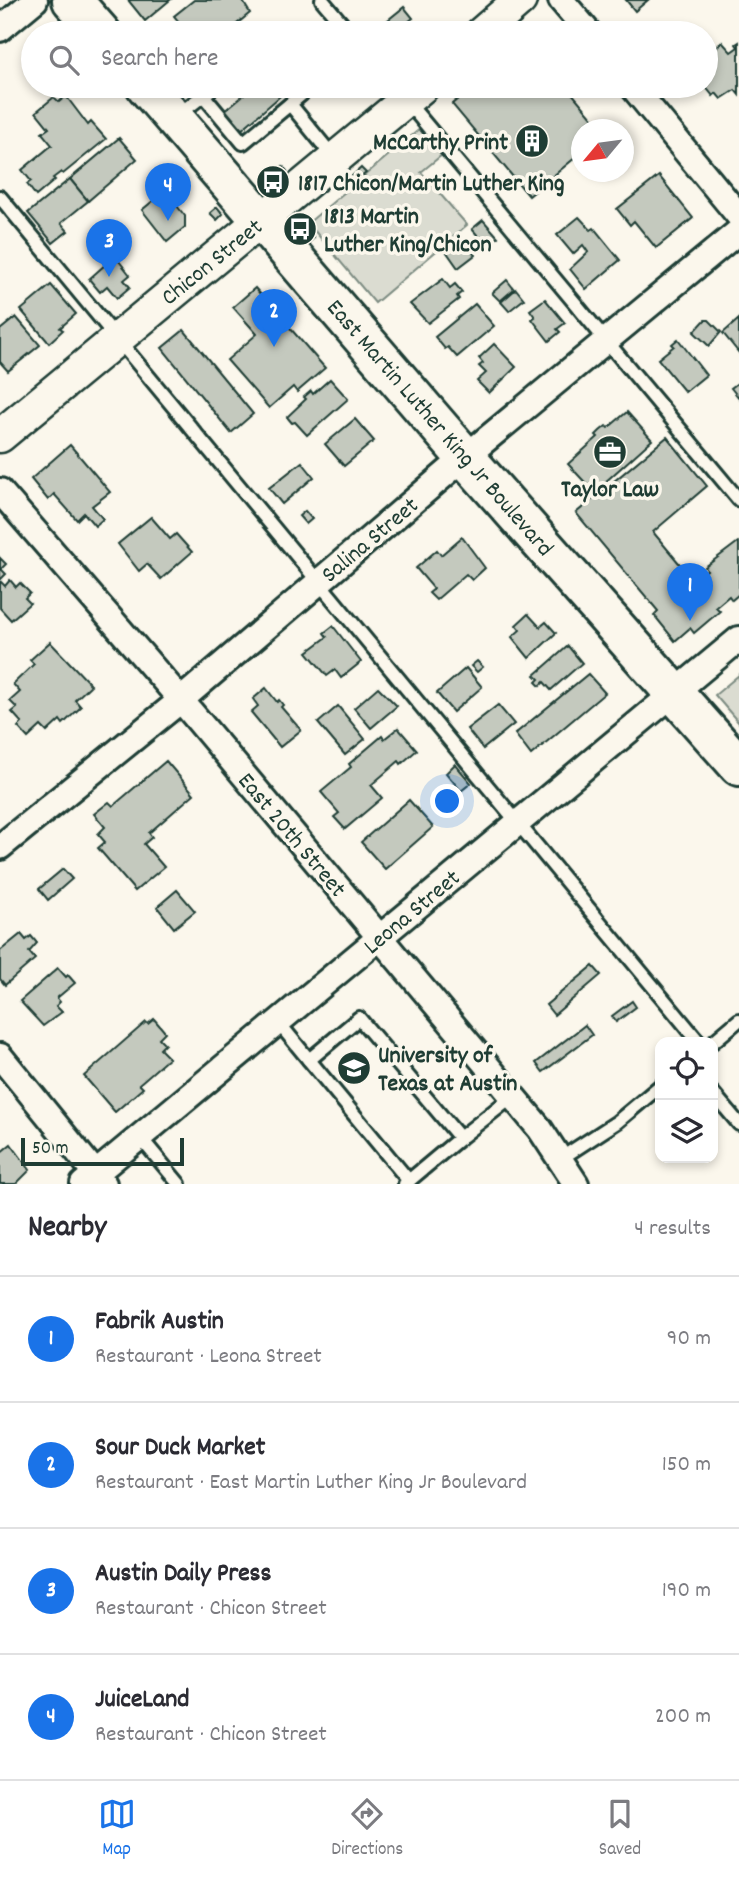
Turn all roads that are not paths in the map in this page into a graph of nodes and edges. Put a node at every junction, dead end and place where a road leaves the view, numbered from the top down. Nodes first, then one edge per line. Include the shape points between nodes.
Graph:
1 (35, 0) edge
2 (72, 0) edge
3 (322, 0) edge
4 (520, 0) edge
5 (561, 0) edge
6 (90, 21) edge
7 (340, 21) edge
8 (496, 21) edge
9 (579, 21) edge
10 (0, 29) edge
11 (171, 98) edge
12 (200, 98) edge
13 (297, 98) edge
14 (400, 98) edge
15 (414, 98) edge
16 (642, 98) edge
17 (290, 104) junction
18 (189, 107) junction
19 (335, 159) junction
20 (0, 197) edge
21 (739, 216) edge
22 (261, 219) junction
23 (739, 231) edge
24 (116, 338) junction
25 (608, 341) junction
26 (0, 436) edge
27 (466, 457) junction
28 (0, 491) edge
29 (739, 500) edge
30 (318, 582) junction
31 (739, 639) edge
32 (676, 692) junction
33 (181, 700) junction
34 (739, 766) edge
35 (518, 823) junction
36 (0, 847) edge
37 (379, 938) junction
38 (739, 1020) edge
39 (278, 1022) junction
40 (695, 1037) edge
41 (718, 1038) edge
42 (0, 1056) edge
43 (309, 1060) junction
44 (655, 1090) edge
45 (513, 1096) junction
46 (718, 1099) edge
47 (739, 1124) edge
48 (140, 1137) junction
49 (460, 1138) junction
50 (560, 1159) junction
51 (95, 1181) edge
52 (407, 1182) edge
53 (179, 1184) edge
54 (576, 1184) edge

1 - 10 street
2 - 6 main road
3 - 7 lane
4 - 8 street
5 - 9 street
11 - 18 main road, East Martin Luther King Jr Boulevard
12 - 18 lane
13 - 17 lane
14 - 19 street, Chicon Street
15 - 25 lane
16 - 21 street
17 - 18 lane via 243,143
17 - 19 lane
18 - 22 main road, East Martin Luther King Jr Boulevard
19 - 22 street, Chicon Street
20 - 24 lane
22 - 24 street, Chicon Street
22 - 27 main road, East Martin Luther King Jr Boulevard
23 - 25 street, Salina Street
24 - 26 street, Chicon Street
24 - 30 lane
25 - 27 street, Salina Street
25 - 29 lane
27 - 30 street, Salina Street
27 - 32 main road, East Martin Luther King Jr Boulevard
28 - 33 street, East 20th Street
30 - 33 street, Salina Street
30 - 35 lane
31 - 32 street, Leona Street
32 - 34 main road, East Martin Luther King Jr Boulevard
32 - 35 street, Leona Street
33 - 36 street, Salina Street
33 - 37 street, East 20th Street
35 - 37 street, Leona Street
35 - 40 lane
37 - 39 street, Leona Street
37 - 45 street, East 20th Street
38 - 41 lane
39 - 43 lane
39 - 48 street, Leona Street
42 - 51 street
43 - 49 lane via 359,1018
43 - 52 lane
44 - 50 lane
45 - 49 lane
45 - 50 street, East 20th Street
46 - 47 lane
48 - 51 street, Leona Street
48 - 53 lane
49 - 52 lane
50 - 54 street, East 20th Street

